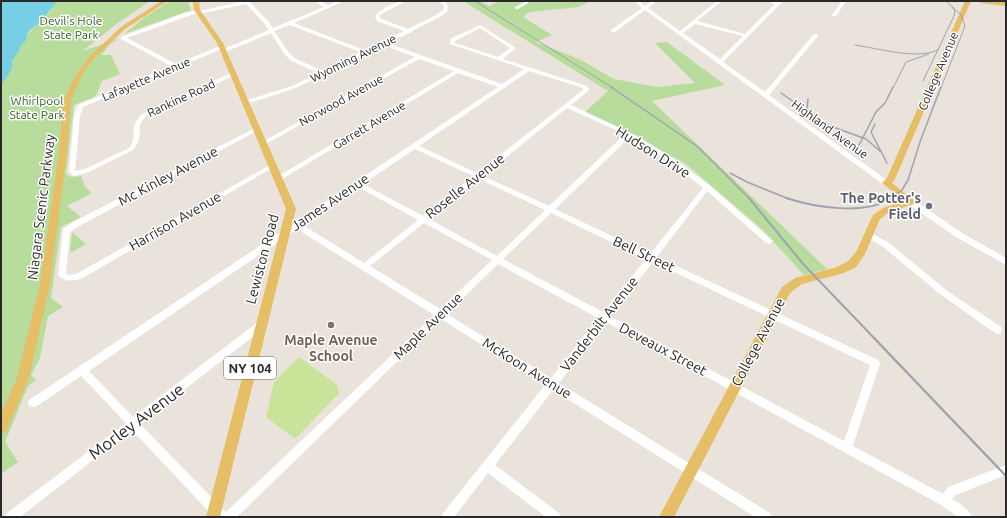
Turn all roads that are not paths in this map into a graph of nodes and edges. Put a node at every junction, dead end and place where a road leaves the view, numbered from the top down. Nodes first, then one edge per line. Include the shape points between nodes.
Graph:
1 (196, 1) edge
2 (317, 1) edge
3 (342, 1) edge
4 (404, 1) edge
5 (442, 1) edge
6 (530, 1) edge
7 (630, 1) edge
8 (636, 1) edge
9 (655, 1) edge
10 (720, 1) edge
11 (768, 1) edge
12 (844, 1) edge
13 (968, 1) edge
14 (981, 1) edge
15 (165, 2) edge
16 (246, 2) edge
17 (780, 2) edge
18 (1006, 4) edge
19 (328, 7) junction
20 (516, 8) dead end
21 (644, 8) junction
22 (199, 12) junction
23 (834, 15) dead end
24 (290, 22) junction
25 (694, 22) junction
26 (272, 30) junction
27 (410, 31) junction
28 (613, 31) dead end
29 (680, 33) junction
30 (816, 35) dead end
31 (747, 36) junction
32 (382, 43) junction
33 (223, 49) junction
34 (364, 52) junction
35 (418, 57) junction
36 (499, 59) junction
37 (720, 62) junction
38 (175, 66) junction
39 (528, 68) junction
40 (459, 70) junction
41 (323, 73) junction
42 (234, 74) junction
43 (502, 86) junction
44 (765, 96) junction
45 (246, 102) junction
46 (566, 105) junction
47 (77, 116) joint
48 (257, 129) junction
49 (628, 134) junction
50 (264, 143) junction
51 (414, 146) junction
52 (272, 166) junction
53 (479, 176) junction
54 (279, 179) junction
55 (886, 183) junction
56 (357, 184) junction
57 (707, 187) junction
58 (911, 202) junction
59 (550, 210) junction
60 (423, 219) junction
61 (292, 222) junction
62 (284, 234) junction
63 (868, 235) junction
64 (769, 241) dead end
65 (651, 257) junction
66 (498, 260) junction
67 (1006, 262) edge
68 (364, 267) junction
69 (78, 276) joint
70 (440, 314) junction
71 (772, 314) junction
72 (604, 317) junction
73 (261, 325) junction
74 (998, 330) dead end
75 (82, 370) junction
76 (552, 384) junction
77 (734, 387) junction
78 (33, 403) dead end
79 (133, 424) junction
80 (1, 428) edge
81 (847, 448) junction
82 (487, 466) junction
83 (690, 470) junction
84 (1006, 470) edge
85 (945, 501) junction
86 (217, 514) edge
87 (11, 517) edge
88 (229, 517) edge
89 (447, 517) edge
90 (555, 517) edge
91 (666, 517) edge
92 (766, 517) edge
93 (966, 517) edge

1 - 22 main road, Lewiston Road / NY 104
2 - 19 street
3 - 19 street, Lafayette Avenue
4 - 27 street via 377,16 380,20
5 - 27 street, Wyoming Avenue via 446,6 445,11
6 - 20 street
7 - 21 street, Highland Avenue
8 - 21 street, Highland Avenue
9 - 21 street
10 - 25 street
11 - 17 street
12 - 23 street
13 - 55 main road, College Avenue via 891,179
14 - 18 main road
15 - 80 main road, Niagara Scenic Parkway via 117,32 93,56 79,75 67,101 46,284 23,378
16 - 22 street
16 - 26 street
17 - 31 street
19 - 24 street, Lafayette Avenue
21 - 28 street
21 - 29 street, Highland Avenue
22 - 33 main road, Lewiston Road / NY 104
22 - 38 street via 186,14 123,38
24 - 26 street, Lafayette Avenue
24 - 34 street
25 - 29 street
25 - 31 street
26 - 33 street, Lafayette Avenue
26 - 41 street via 287,54 294,60
27 - 32 street, Wyoming Avenue
29 - 37 street, Highland Avenue
30 - 44 street
31 - 37 street
32 - 34 street, Wyoming Avenue
32 - 35 street
33 - 38 street, Lafayette Avenue
33 - 42 main road, Lewiston Road / NY 104
34 - 41 street, Wyoming Avenue
35 - 40 street
35 - 50 street, Norwood Avenue
36 - 36 street via 453,44 452,40 480,26 513,48
36 - 39 street
37 - 44 street, Highland Avenue
38 - 47 street, Lafayette Avenue via 80,106
39 - 43 street, James Avenue
39 - 46 street, Roselle Avenue via 585,87 586,90
40 - 43 street
40 - 54 street, Garrett Avenue
41 - 45 street, Wyoming Avenue via 294,87
42 - 45 main road, Lewiston Road / NY 104
42 - 47 street, Rankine Road via 144,115 137,121 135,145 87,171 74,174 72,171
43 - 51 street, James Avenue
44 - 55 street, Highland Avenue
45 - 48 main road, Lewiston Road / NY 104
46 - 49 street, Hudson Drive
46 - 53 street, Roselle Avenue
48 - 50 main road, Lewiston Road / NY 104
48 - 69 street, Mc Kinley Avenue via 78,223 66,232 62,275 68,278
49 - 57 street, Hudson Drive via 671,159
49 - 59 street, Maple Avenue
50 - 52 main road, Lewiston Road / NY 104
51 - 53 street, Bell Street
51 - 56 street, James Avenue
52 - 54 main road, Lewiston Road / NY 104
52 - 69 street, Harrison Avenue
53 - 59 street, Bell Street
53 - 60 street, Roselle Avenue
54 - 61 main road, Lewiston Road / NY 104 via 291,209
55 - 58 main road, Highland Avenue
56 - 60 street, Deveaux Street
56 - 61 street, James Avenue
57 - 64 street, Hudson Drive
57 - 65 street, Vanderbilt Avenue
58 - 63 main road, College Avenue via 879,214
58 - 67 street, Highland Avenue via 959,235
59 - 65 street, Bell Street
59 - 66 street, Maple Avenue
60 - 66 street, Deveaux Street
60 - 68 street, Roselle Avenue
61 - 62 main road, Lewiston Road / NY 104
61 - 68 street, McKoon Avenue
62 - 73 main road, Lewiston Road / NY 104
62 - 75 street, James Avenue
63 - 71 main road, College Avenue via 854,263 843,269 793,284 784,292
63 - 74 street via 885,244 943,292
65 - 71 street, Bell Street
65 - 72 street, Vanderbilt Avenue
66 - 70 street, Maple Avenue
66 - 72 street, Deveaux Street
68 - 70 street, McKoon Avenue
70 - 76 street, McKoon Avenue
70 - 88 street, Maple Avenue
71 - 77 main road, College Avenue
71 - 81 street, Bell Street via 875,363
72 - 76 street, Vanderbilt Avenue
72 - 77 street, Deveaux Street
73 - 79 street, Morley Avenue
73 - 86 main road, Lewiston Road / NY 104
75 - 78 street, James Avenue
75 - 79 street
76 - 82 street, Vanderbilt Avenue
76 - 83 street, McKoon Avenue
77 - 81 street, Deveaux Street
77 - 83 main road, College Avenue
79 - 86 street
79 - 87 street, Morley Avenue
81 - 85 street, Deveaux Street
82 - 89 street, Vanderbilt Avenue
82 - 90 street
83 - 91 main road, College Avenue
83 - 92 street, McKoon Avenue
84 - 85 street via 952,491
85 - 93 street, Deveaux Street

